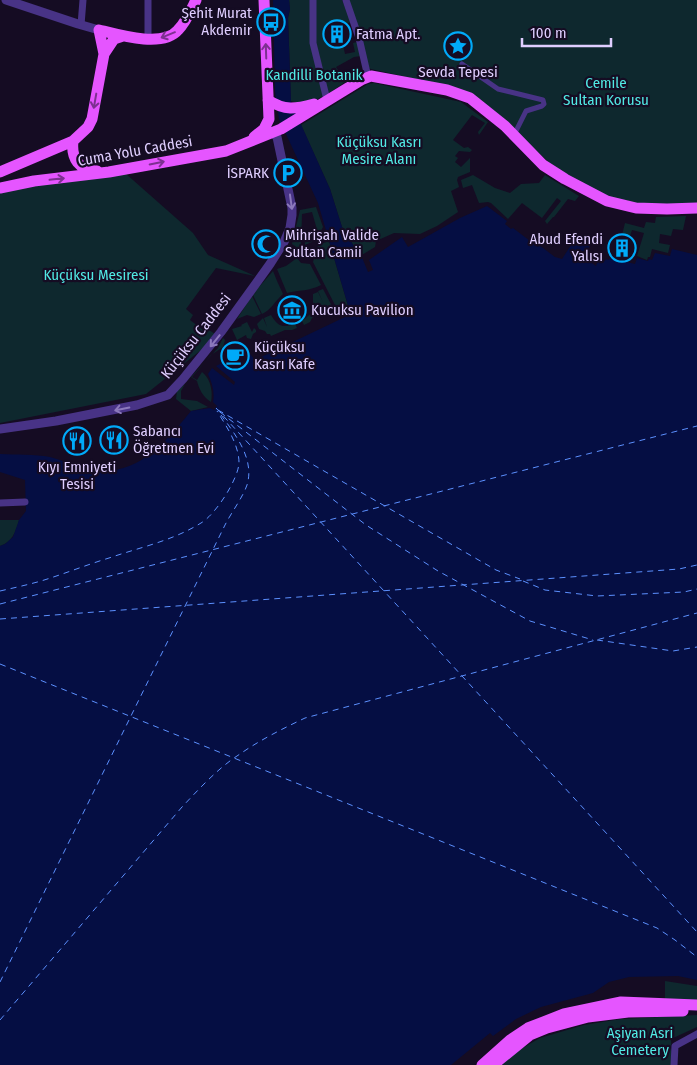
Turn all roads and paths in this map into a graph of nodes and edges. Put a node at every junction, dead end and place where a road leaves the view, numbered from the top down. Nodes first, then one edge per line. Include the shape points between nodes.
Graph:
1 (7, 0) edge
2 (82, 0) edge
3 (148, 0) edge
4 (196, 0) edge
5 (313, 0) edge
6 (346, 0) edge
7 (264, 1) edge
8 (81, 25) junction
9 (99, 30) junction
10 (123, 36) junction
11 (148, 38) junction
12 (104, 54) junction
13 (462, 64) dead end
14 (368, 76) junction
15 (268, 100) junction
16 (325, 101) junction
17 (300, 112) junction
18 (274, 131) junction
19 (514, 135) junction
20 (73, 141) junction
21 (2, 171) edge
22 (110, 172) junction
23 (4, 186) edge
24 (697, 208) edge
25 (0, 429) edge
26 (25, 502) dead end
27 (0, 503) edge
28 (697, 1005) edge
29 (697, 1012) edge
30 (697, 1034) edge
31 (482, 1065) edge
32 (493, 1065) edge
33 (674, 1065) edge

1 - 8 street
2 - 8 street
3 - 11 street
4 -> 11 main road via 178,31 167,38
5 - 16 street via 313,44
6 - 14 street
15 -> 7 main road, Küçüksu Caddesi
8 - 9 street
9 - 10 main road
9 - 12 main road
10 - 11 main road
10 - 12 main road via 114,39
12 -> 20 main road via 92,119 88,128
13 - 19 street via 498,89 543,100 542,106 526,111
14 - 16 main road
14 - 19 main road via 464,95 502,122
15 - 17 main road
15 - 18 main road, Küçüksu Caddesi via 269,119
16 - 17 main road
17 - 18 main road, Cuma Yolu Caddesi
22 -> 18 main road, Cuma Yolu Caddesi via 226,151
18 -> 25 street, Küçüksu Caddesi via 292,208 290,228 270,264 183,379 168,395 138,406
19 - 24 main road via 549,169 607,201 636,208
20 - 21 main road, Cuma Yolu Caddesi
20 - 22 main road via 72,152 81,167
21 - 23 main road via 9,175 10,180
23 -> 22 main road, Cuma Yolu Caddesi
26 - 27 street
28 - 31 main road via 621,1002 564,1014 528,1028
29 - 32 main road via 628,1012 588,1017 530,1036
30 - 33 street via 675,1046

